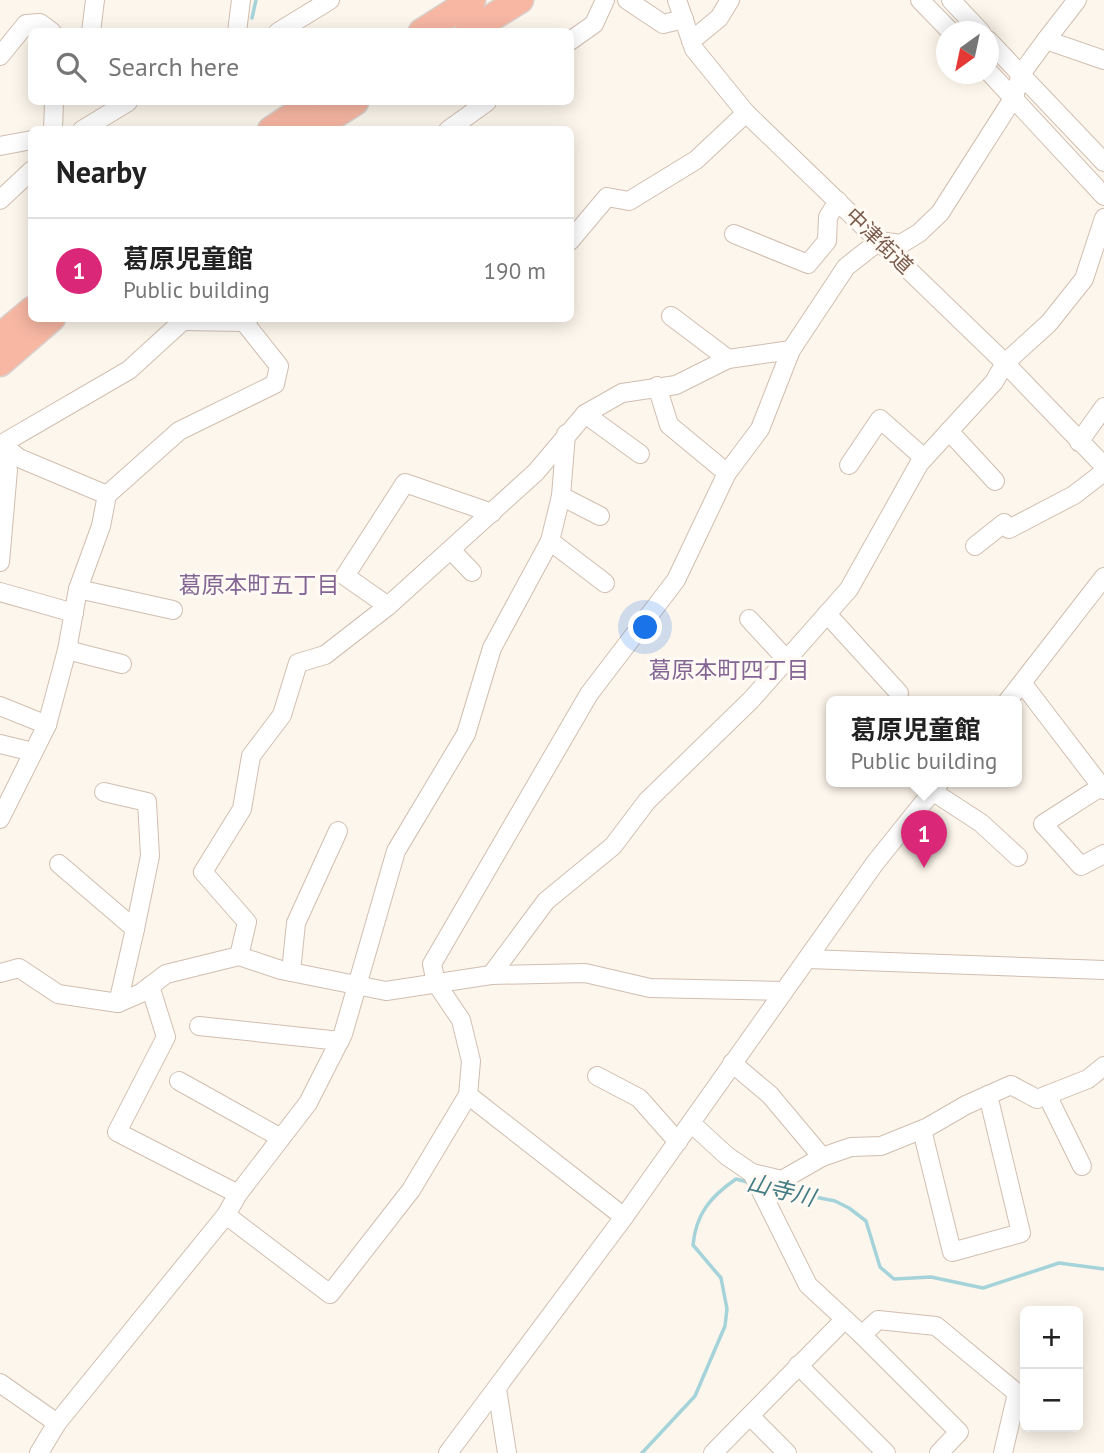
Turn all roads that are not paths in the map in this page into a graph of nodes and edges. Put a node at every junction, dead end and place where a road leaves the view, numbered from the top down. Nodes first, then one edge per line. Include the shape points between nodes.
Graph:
1 (95, 0) edge
2 (241, 0) edge
3 (330, 0) edge
4 (472, 0) edge
5 (520, 0) edge
6 (606, 0) edge
7 (627, 0) edge
8 (677, 0) edge
9 (730, 0) edge
10 (920, 0) edge
11 (951, 0) edge
12 (1077, 0) edge
13 (684, 19) junction
14 (940, 21) edge
15 (971, 21) edge
16 (47, 28) edge
17 (92, 28) edge
18 (238, 28) edge
19 (284, 28) edge
20 (428, 28) edge
21 (474, 28) edge
22 (574, 38) edge
23 (1046, 40) junction
24 (691, 41) junction
25 (999, 51) edge
26 (0, 56) edge
27 (1104, 60) edge
28 (1021, 74) junction
29 (999, 81) edge
30 (1014, 97) junction
31 (54, 105) edge
32 (123, 105) edge
33 (308, 105) edge
34 (350, 105) edge
35 (483, 105) edge
36 (746, 113) junction
37 (53, 126) edge
38 (89, 126) edge
39 (277, 126) edge
40 (317, 126) edge
41 (454, 126) edge
42 (28, 141) edge
43 (0, 146) edge
44 (1104, 162) edge
45 (28, 174) edge
46 (1104, 196) edge
47 (0, 200) edge
48 (838, 201) junction
49 (1104, 218) edge
50 (734, 234) dead end
51 (574, 236) edge
52 (879, 240) junction
53 (28, 313) edge
54 (671, 316) dead end
55 (47, 322) edge
56 (182, 322) edge
57 (248, 322) edge
58 (0, 337) edge
59 (791, 350) junction
60 (728, 359) junction
61 (0, 363) edge
62 (1005, 363) junction
63 (657, 386) junction
64 (1104, 407) edge
65 (585, 414) junction
66 (949, 431) junction
67 (566, 434) junction
68 (1079, 442) junction
69 (1, 444) edge
70 (640, 454) dead end
71 (925, 458) junction
72 (849, 465) dead end
73 (1104, 466) edge
74 (727, 472) junction
75 (1104, 472) edge
76 (995, 481) dead end
77 (107, 495) junction
78 (561, 496) junction
79 (492, 513) junction
80 (600, 516) dead end
81 (550, 541) junction
82 (975, 546) dead end
83 (451, 550) junction
84 (0, 562) edge
85 (472, 572) dead end
86 (1104, 577) edge
87 (605, 583) dead end
88 (78, 589) junction
89 (0, 592) edge
90 (388, 607) junction
91 (173, 610) dead end
92 (74, 613) junction
93 (827, 614) junction
94 (749, 619) dead end
95 (68, 650) junction
96 (787, 660) junction
97 (122, 664) dead end
98 (1023, 684) junction
99 (899, 693) dead end
100 (1012, 696) edge
101 (0, 706) edge
102 (47, 725) junction
103 (0, 744) edge
104 (33, 752) junction
105 (936, 787) edge
106 (1103, 788) edge
107 (104, 792) dead end
108 (4, 799) edge
109 (0, 819) edge
110 (338, 831) dead end
111 (1104, 854) edge
112 (1018, 857) dead end
113 (59, 864) dead end
114 (135, 929) junction
115 (239, 956) junction
116 (808, 958) junction
117 (1104, 970) edge
118 (291, 972) junction
119 (0, 973) edge
120 (491, 975) junction
121 (436, 983) junction
122 (150, 986) junction
123 (358, 988) junction
124 (784, 991) junction
125 (118, 1003) junction
126 (198, 1026) dead end
127 (340, 1041) junction
128 (732, 1063) junction
129 (1104, 1066) edge
130 (597, 1076) dead end
131 (179, 1081) dead end
132 (468, 1095) junction
133 (1047, 1095) junction
134 (988, 1096) junction
135 (691, 1123) junction
136 (922, 1130) junction
137 (281, 1138) junction
138 (678, 1142) junction
139 (822, 1157) junction
140 (1082, 1166) dead end
141 (753, 1174) junction
142 (238, 1194) junction
143 (226, 1214) junction
144 (624, 1217) junction
145 (844, 1320) junction
146 (862, 1335) junction
147 (798, 1366) junction
148 (0, 1383) edge
149 (497, 1389) junction
150 (750, 1416) junction
151 (57, 1423) junction
152 (39, 1453) edge
153 (448, 1453) edge
154 (507, 1453) edge
155 (713, 1453) edge
156 (787, 1453) edge
157 (886, 1453) edge
158 (939, 1453) edge
159 (1003, 1453) edge

1 - 17 street
2 - 18 street
3 - 19 street
4 - 20 highway
5 - 21 highway
6 - 22 street via 594,24
7 - 13 street via 663,24
8 - 13 street, 中津街道
9 - 24 street via 719,18
10 - 14 street
11 - 15 street
12 - 23 street
13 - 24 street, 中津街道
16 - 26 street via 40,23 26,24
23 - 27 street
23 - 28 street
24 - 36 street, 中津街道
25 - 28 street
28 - 30 street
28 - 44 street
29 - 30 street
30 - 46 street
30 - 52 street via 940,214 901,244
31 - 37 street
32 - 38 street
33 - 39 highway
34 - 40 highway
35 - 41 street
36 - 48 street, 中津街道
36 - 51 street via 696,160 629,201 607,198
42 - 43 street
45 - 47 street
48 - 50 street via 828,218 827,241 808,264
48 - 52 street, 中津街道
49 - 62 street via 1084,279 1049,323
52 - 59 street via 846,267
52 - 62 street, 中津街道
53 - 58 highway
54 - 60 street
55 - 61 highway
56 - 69 street via 129,370
57 - 77 street via 279,366 275,384 178,431
59 - 60 street
59 - 74 street via 760,429
60 - 63 street via 676,386
62 - 66 street via 994,382
62 - 68 street, 中津街道
63 - 65 street via 622,393
63 - 74 street via 669,425
64 - 68 street
65 - 67 street
65 - 70 street
66 - 71 street
66 - 76 street
67 - 78 street
67 - 79 street via 536,472
68 - 73 street, 中津街道
69 - 77 street via 19,458
69 - 84 street via 8,470
71 - 72 street via 880,419
71 - 93 street via 849,589
74 - 121 street via 676,580 589,694 453,923 432,964
75 - 82 street via 1074,495 1009,529 1004,523
77 - 88 street
78 - 80 street
78 - 81 street
79 - 83 street
79 - 90 street via 405,483 345,576
81 - 87 street
81 - 123 street via 492,648 466,734 396,851
83 - 85 street
83 - 90 street
86 - 98 street
88 - 91 street
88 - 92 street
89 - 92 street
90 - 115 street via 325,655 298,663 282,715 251,756 242,810 203,872 247,922
92 - 95 street
93 - 96 street
93 - 99 street
94 - 96 street
95 - 97 street
95 - 102 street
96 - 120 street via 647,801 613,845 546,901
98 - 100 street
98 - 106 street
101 - 102 street
102 - 104 street
103 - 104 street
104 - 108 street
105 - 112 street
105 - 116 street via 874,863
106 - 111 street via 1043,824 1081,866
107 - 114 street via 147,802 150,856
108 - 109 street
110 - 118 street via 296,923
113 - 114 street
114 - 125 street
115 - 118 street
115 - 122 street via 166,974
116 - 117 street
116 - 124 street
118 - 123 street
119 - 125 street via 19,968 58,994
120 - 121 street
120 - 124 street via 585,973 650,988
121 - 123 street via 386,992
121 - 132 street via 461,1020 471,1060
122 - 125 street
122 - 142 street via 166,1037 117,1132
123 - 127 street
124 - 128 street
126 - 127 street
127 - 137 street via 308,1103
128 - 135 street
128 - 139 street via 770,1095
129 - 133 street via 1088,1079
130 - 138 street via 639,1098
131 - 137 street
132 - 143 street via 411,1190 330,1294
132 - 144 street
133 - 134 street via 1037,1099 1011,1085
133 - 140 street
134 - 136 street
134 - 136 street via 1021,1233 952,1252
135 - 138 street
135 - 141 street
136 - 139 street via 881,1146 851,1147
137 - 142 street
138 - 144 street
139 - 141 street via 782,1180
141 - 145 street via 808,1286
142 - 143 street
143 - 151 street
144 - 149 street
145 - 146 street
145 - 147 street
146 - 158 street via 959,1432
146 - 159 street via 878,1320 936,1326 1017,1393
147 - 150 street
147 - 157 street
148 - 151 street
149 - 153 street
149 - 154 street
150 - 155 street
150 - 156 street
151 - 152 street

